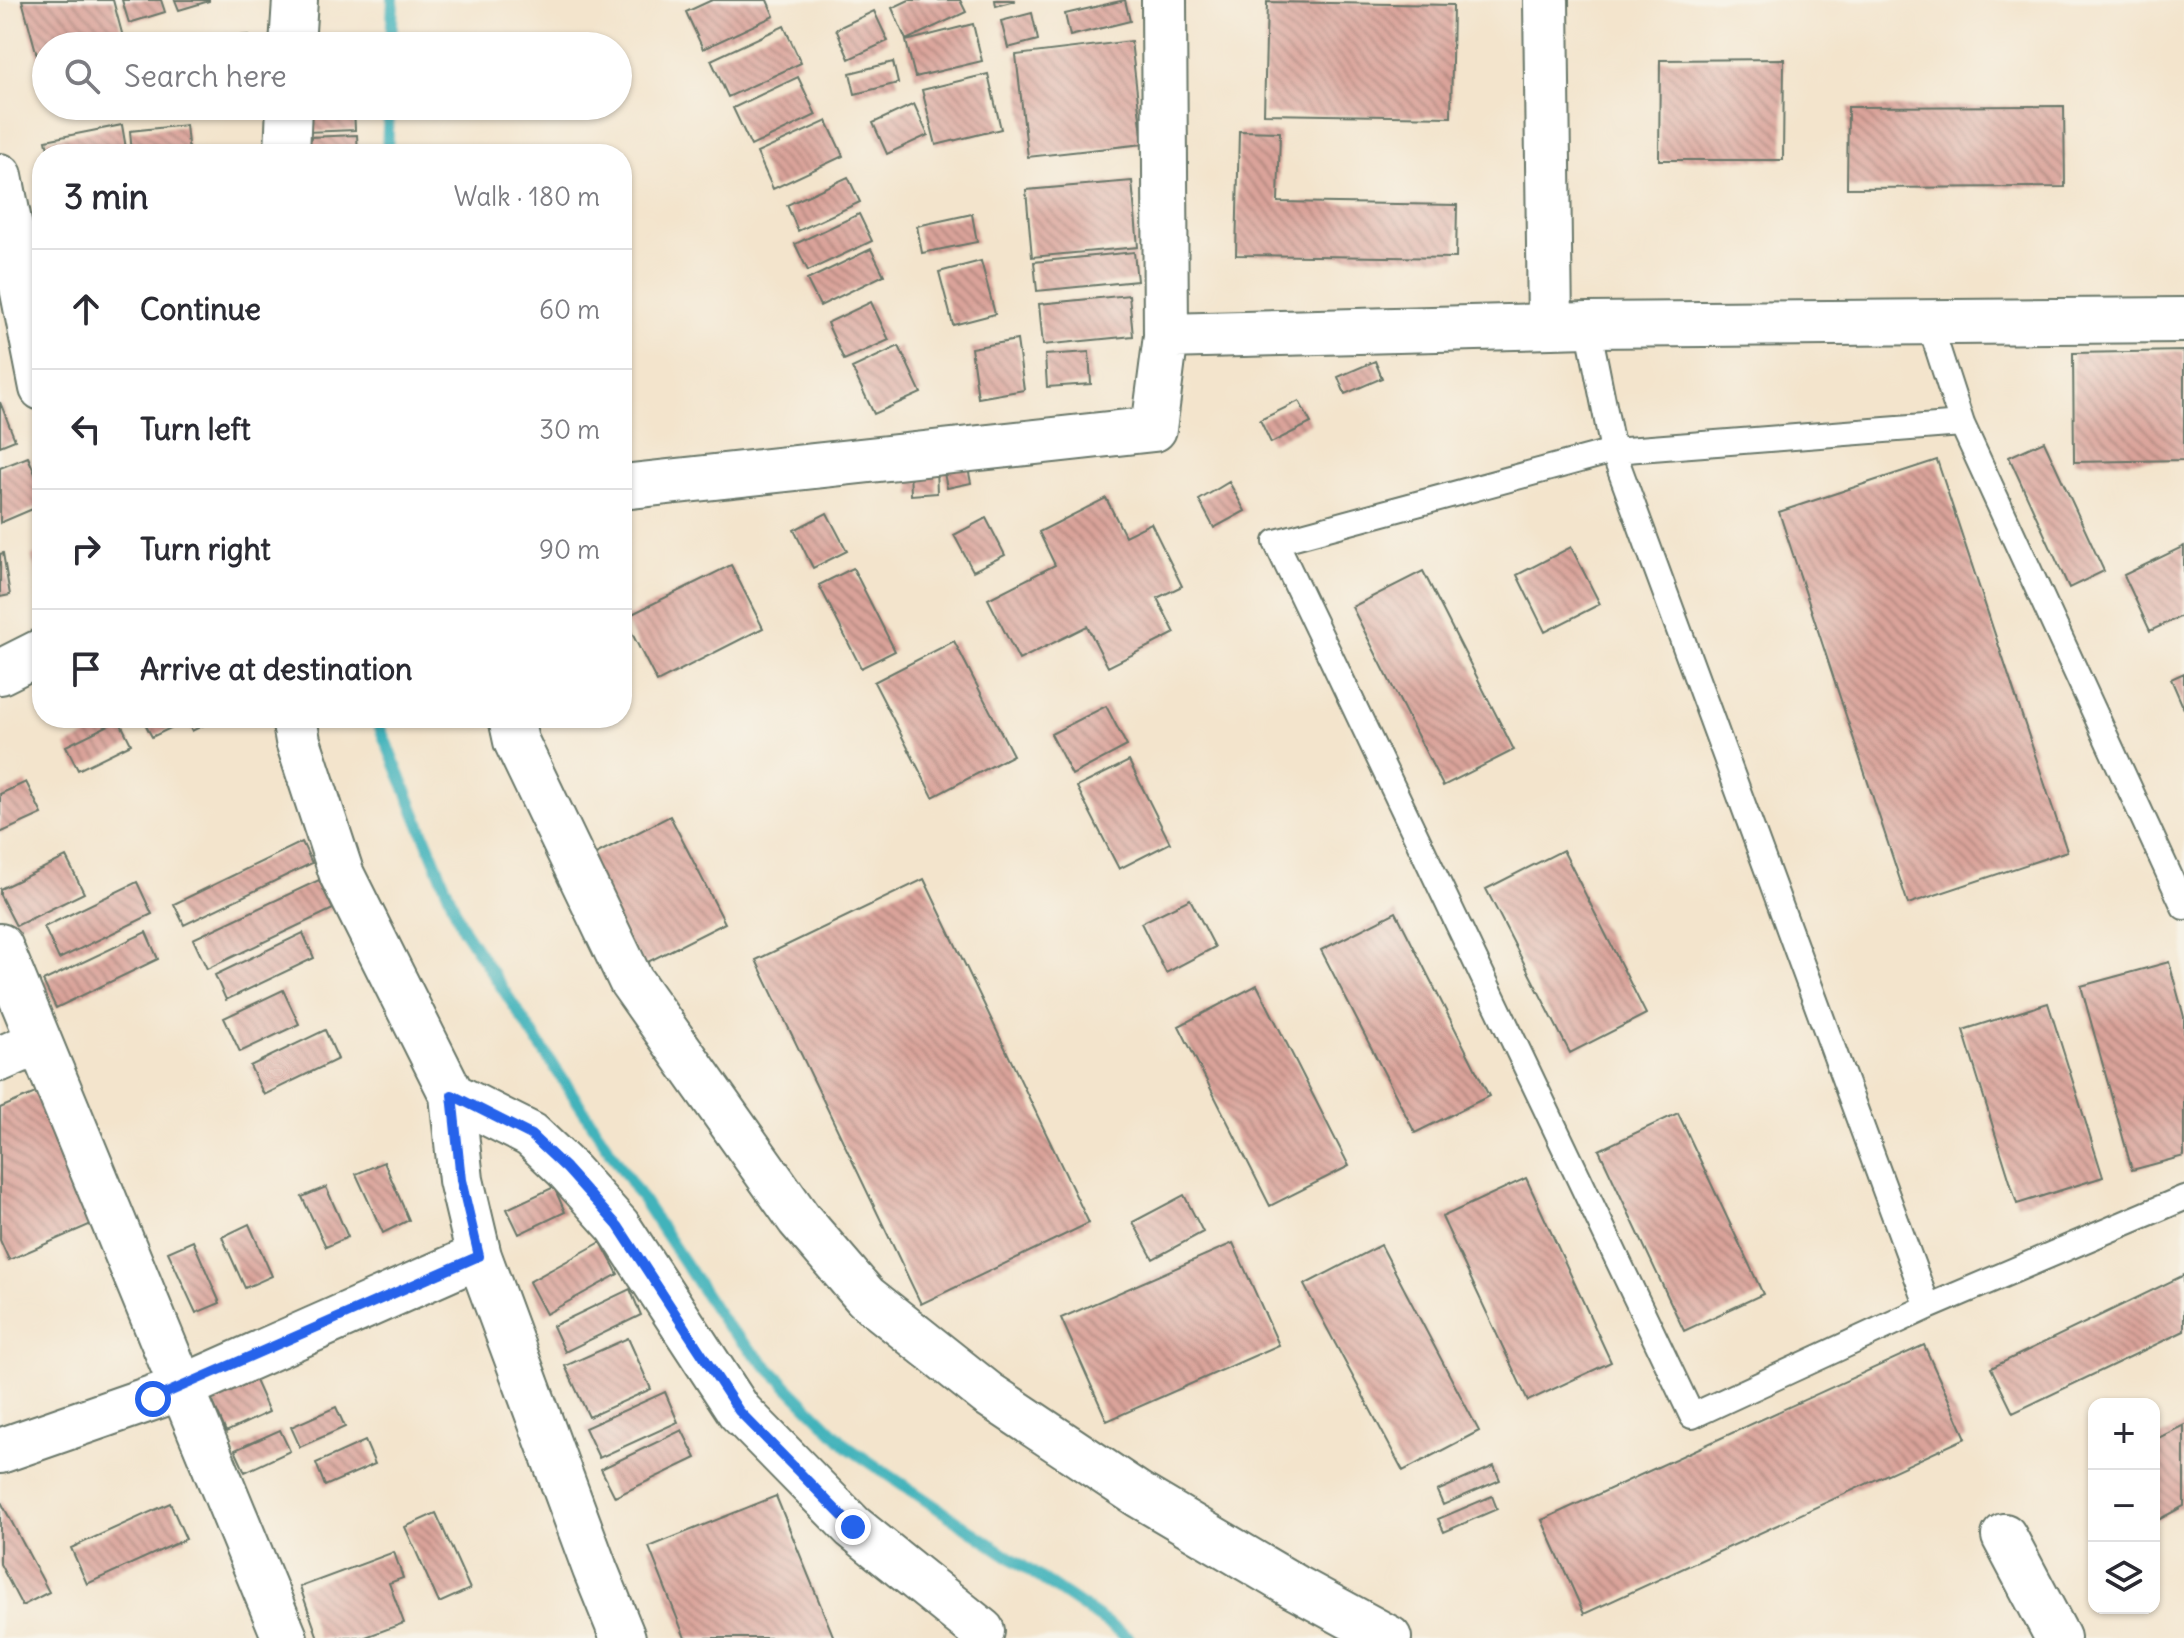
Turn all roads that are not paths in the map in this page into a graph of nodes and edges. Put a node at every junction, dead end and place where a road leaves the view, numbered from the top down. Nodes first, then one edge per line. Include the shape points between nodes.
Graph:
1 (295, 0) edge
2 (1164, 0) edge
3 (1546, 0) edge
4 (293, 32) edge
5 (288, 120) edge
6 (287, 144) edge
7 (0, 176) edge
8 (2184, 320) edge
9 (1929, 322) junction
10 (1569, 325) junction
11 (1166, 336) junction
12 (32, 338) edge
13 (1962, 424) junction
14 (1613, 451) junction
15 (632, 486) edge
16 (32, 656) edge
17 (0, 672) edge
18 (296, 728) edge
19 (513, 728) edge
20 (2184, 907) edge
21 (0, 946) edge
22 (20, 1050) edge
23 (452, 1095) junction
24 (2184, 1198) edge
25 (479, 1256) junction
26 (1928, 1307) junction
27 (181, 1388) junction
28 (0, 1451) edge
29 (2004, 1536) dead end
30 (980, 1636) edge
31 (285, 1638) edge
32 (623, 1638) edge
33 (1389, 1638) edge
34 (2058, 1638) edge

1 - 4 street
2 - 11 street
3 - 10 street
5 - 6 street
7 - 12 street
8 - 9 street
9 - 10 street
9 - 13 lane
10 - 11 street
10 - 14 lane
11 - 15 street via 1154,429
13 - 14 lane
13 - 20 lane
14 - 26 lane
14 - 26 lane via 1276,542 1692,1416
16 - 17 street
18 - 23 street via 342,875
19 - 33 street via 631,981 799,1219 866,1297 988,1394 1139,1495
21 - 22 street
22 - 27 street
23 - 25 street via 461,1180
23 - 30 street via 531,1135 566,1168 618,1226 739,1411 853,1527
24 - 26 lane
25 - 27 street
25 - 32 street
27 - 28 street
27 - 31 street
29 - 34 street

